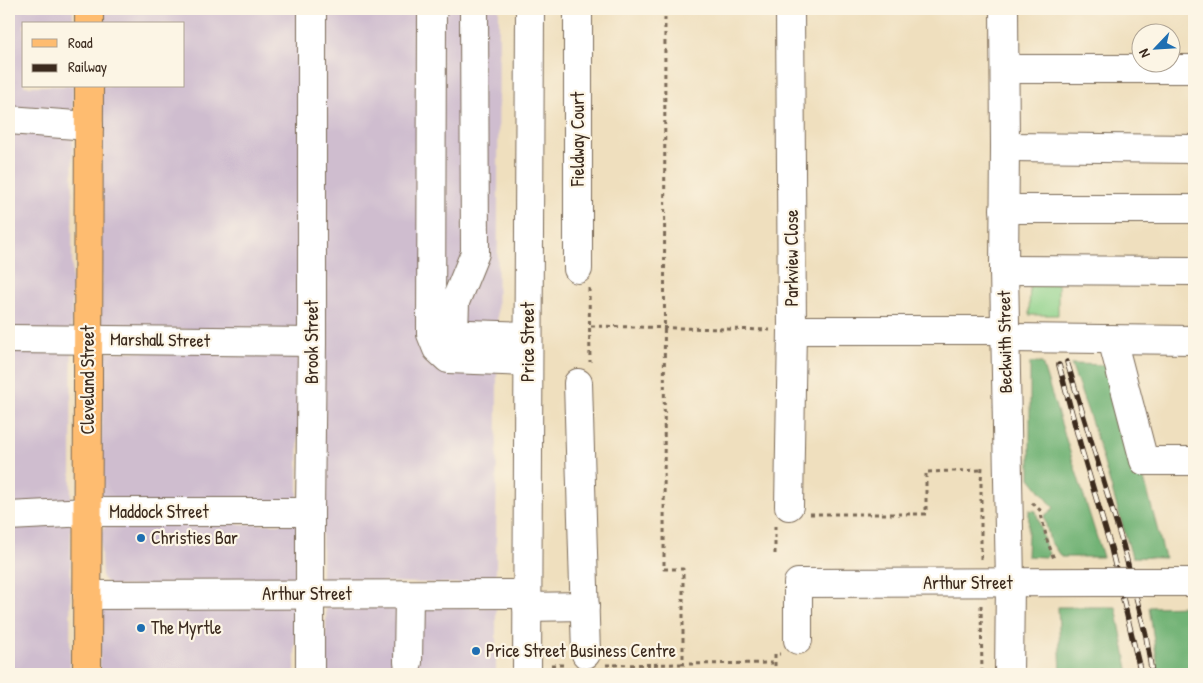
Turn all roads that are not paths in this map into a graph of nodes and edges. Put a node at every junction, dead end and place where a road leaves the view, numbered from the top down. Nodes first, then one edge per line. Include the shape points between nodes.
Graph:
1 (89, 9) edge
2 (312, 9) edge
3 (434, 9) edge
4 (474, 9) edge
5 (530, 9) edge
6 (578, 9) edge
7 (790, 9) edge
8 (1004, 9) edge
9 (89, 22) edge
10 (1194, 68) edge
11 (1005, 69) junction
12 (89, 88) edge
13 (9, 120) edge
14 (89, 126) junction
15 (1005, 147) junction
16 (1194, 149) edge
17 (1004, 209) junction
18 (1194, 209) edge
19 (1004, 270) junction
20 (1194, 271) edge
21 (584, 278) road end
22 (792, 330) junction
23 (442, 333) junction
24 (1005, 334) junction
25 (9, 339) edge
26 (88, 339) junction
27 (1112, 339) junction
28 (1194, 340) edge
29 (312, 342) junction
30 (528, 349) junction
31 (584, 373) road end
32 (1194, 461) edge
33 (789, 506) road end
34 (88, 512) junction
35 (310, 512) junction
36 (9, 516) edge
37 (1194, 582) edge
38 (1010, 583) junction
39 (310, 594) junction
40 (87, 595) junction
41 (409, 595) junction
42 (527, 600) junction
43 (584, 606) junction
44 (798, 640) dead end
45 (586, 654) dead end
46 (408, 662) dead end
47 (87, 674) edge
48 (310, 674) edge
49 (527, 674) edge
50 (1009, 674) edge

1 - 9 main road
2 - 29 street, Brook Street
3 - 23 street
4 - 23 street via 475,253
5 - 30 street, Price Street
6 - 21 street, Fieldway Court
7 - 22 street, Parkview Close
8 - 11 street, Beckwith Street
10 - 11 street
11 - 15 street, Beckwith Street
12 - 14 main road, Cleveland Street
13 - 14 street
14 - 26 main road, Cleveland Street
15 - 16 street
15 - 17 street, Beckwith Street
17 - 18 street
17 - 19 street, Beckwith Street
19 - 20 street
19 - 24 street, Beckwith Street
22 - 24 street
22 - 33 street, Parkview Close
23 - 30 street via 437,349 448,359
24 - 27 street
24 - 38 street, Beckwith Street
25 - 26 street, Marshall Street
26 - 29 street, Marshall Street
26 - 34 main road, Cleveland Street
27 - 28 street
27 - 32 street via 1144,460
29 - 35 street, Brook Street
30 - 42 street, Price Street
31 - 43 street
34 - 35 street, Maddock Street
34 - 36 street, Maddock Street
34 - 40 main road, Cleveland Street
35 - 39 street, Brook Street
37 - 38 street, Arthur Street, bridge
38 - 44 street, Arthur Street via 798,583
38 - 50 street, Beckwith Street
39 - 40 street, Arthur Street
39 - 41 street, Arthur Street
39 - 48 street, Brook Street
40 - 47 main road, Cleveland Street
41 - 42 street, Arthur Street
41 - 46 street
42 - 43 street
42 - 49 street, Price Street
43 - 45 street

